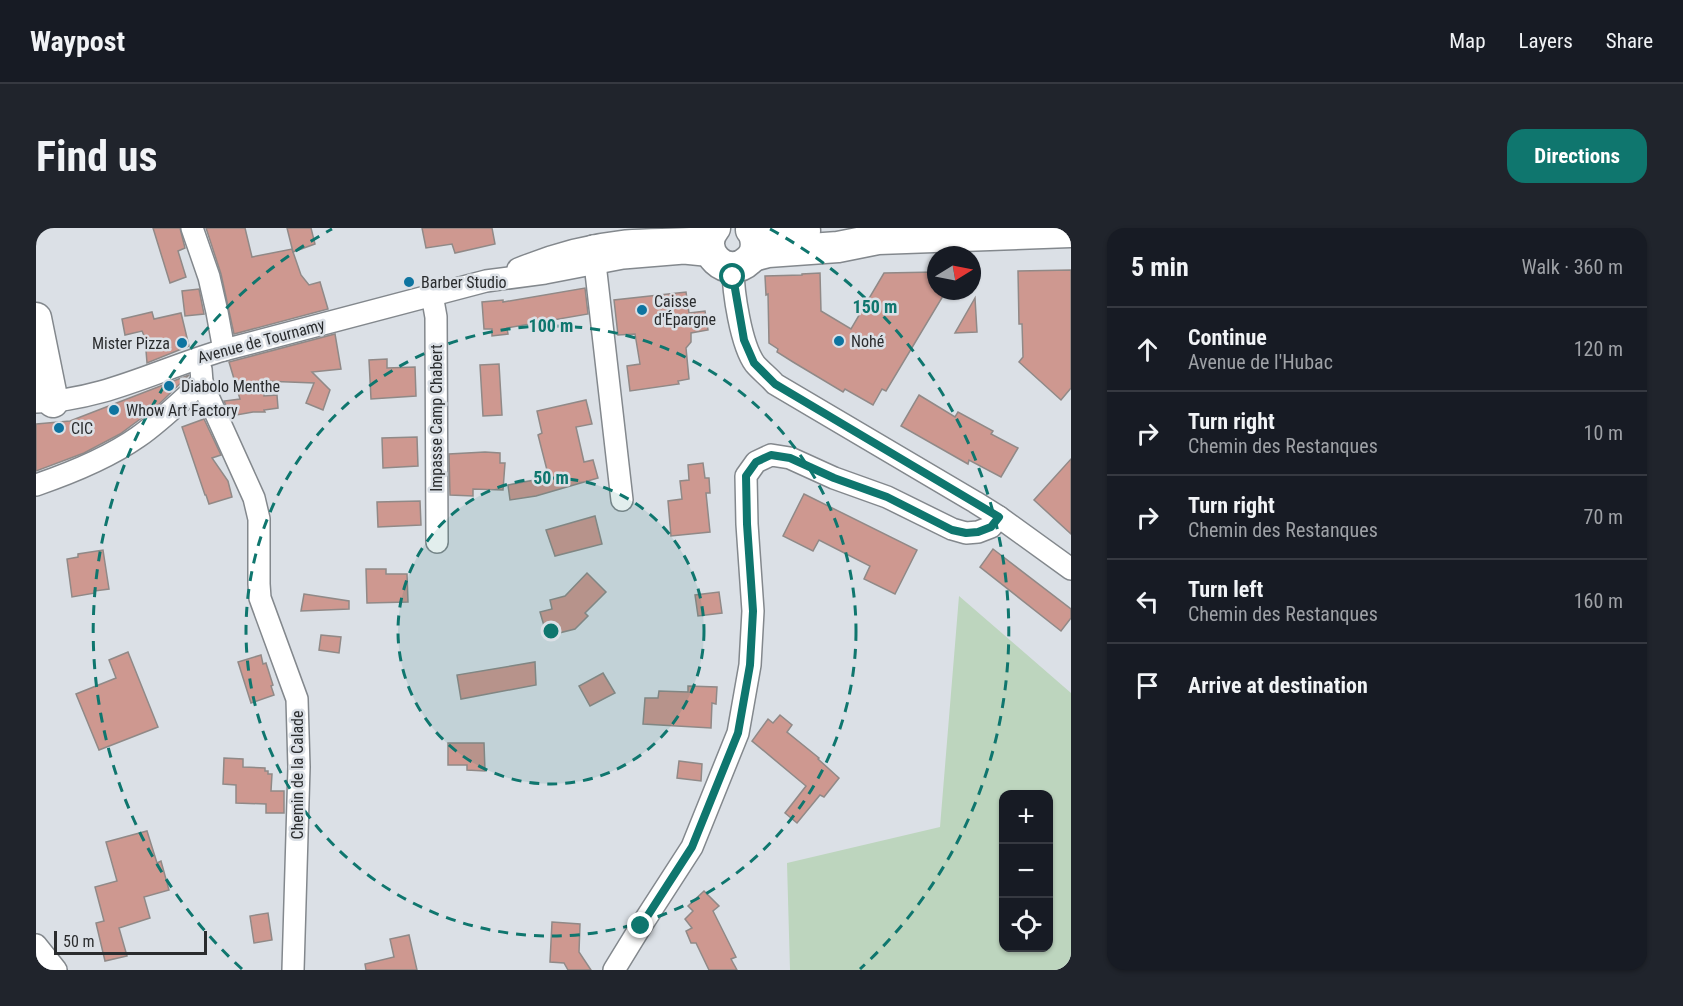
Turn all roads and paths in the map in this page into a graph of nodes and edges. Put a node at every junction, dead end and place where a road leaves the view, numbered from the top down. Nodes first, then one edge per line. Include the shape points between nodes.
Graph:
1 (192, 228) edge
2 (1071, 232) edge
3 (896, 235) edge
4 (732, 243) edge
5 (594, 255) junction
6 (432, 295) junction
7 (36, 318) edge
8 (224, 350) junction
9 (199, 357) junction
10 (202, 382) junction
11 (44, 402) edge
12 (36, 485) edge
13 (622, 500) dead end
14 (999, 517) junction
15 (437, 542) dead end
16 (1071, 569) edge
17 (36, 945) edge
18 (56, 970) edge
19 (293, 970) edge
20 (614, 970) edge

1 - 8 street via 209,277
2 - 3 main road, Avenue de Tournamy
3 - 4 main road, Avenue de Tournamy via 838,247 768,252
4 - 5 street, Avenue de Tournamy via 704,255
4 - 14 street via 735,296 744,340 754,363 775,384
5 - 6 street, Avenue de Tournamy via 545,273 486,281
5 - 13 street
6 - 8 street, Avenue de Tournamy
6 - 15 street, Impasse Camp Chabert via 436,317
7 - 11 main road
8 - 9 street, Avenue de Tournamy
9 - 10 street, Chemin de la Calade
9 - 11 street, Avenue de Tournamy via 101,393
10 - 12 street via 136,438
10 - 19 street, Chemin de la Calade via 254,498 259,519 260,598 297,699 299,778
14 - 16 street
14 - 20 street via 991,527 978,532 952,530 887,497 790,458 771,455 756,462 746,476 753,611 750,665 738,733 692,847
17 - 18 street

